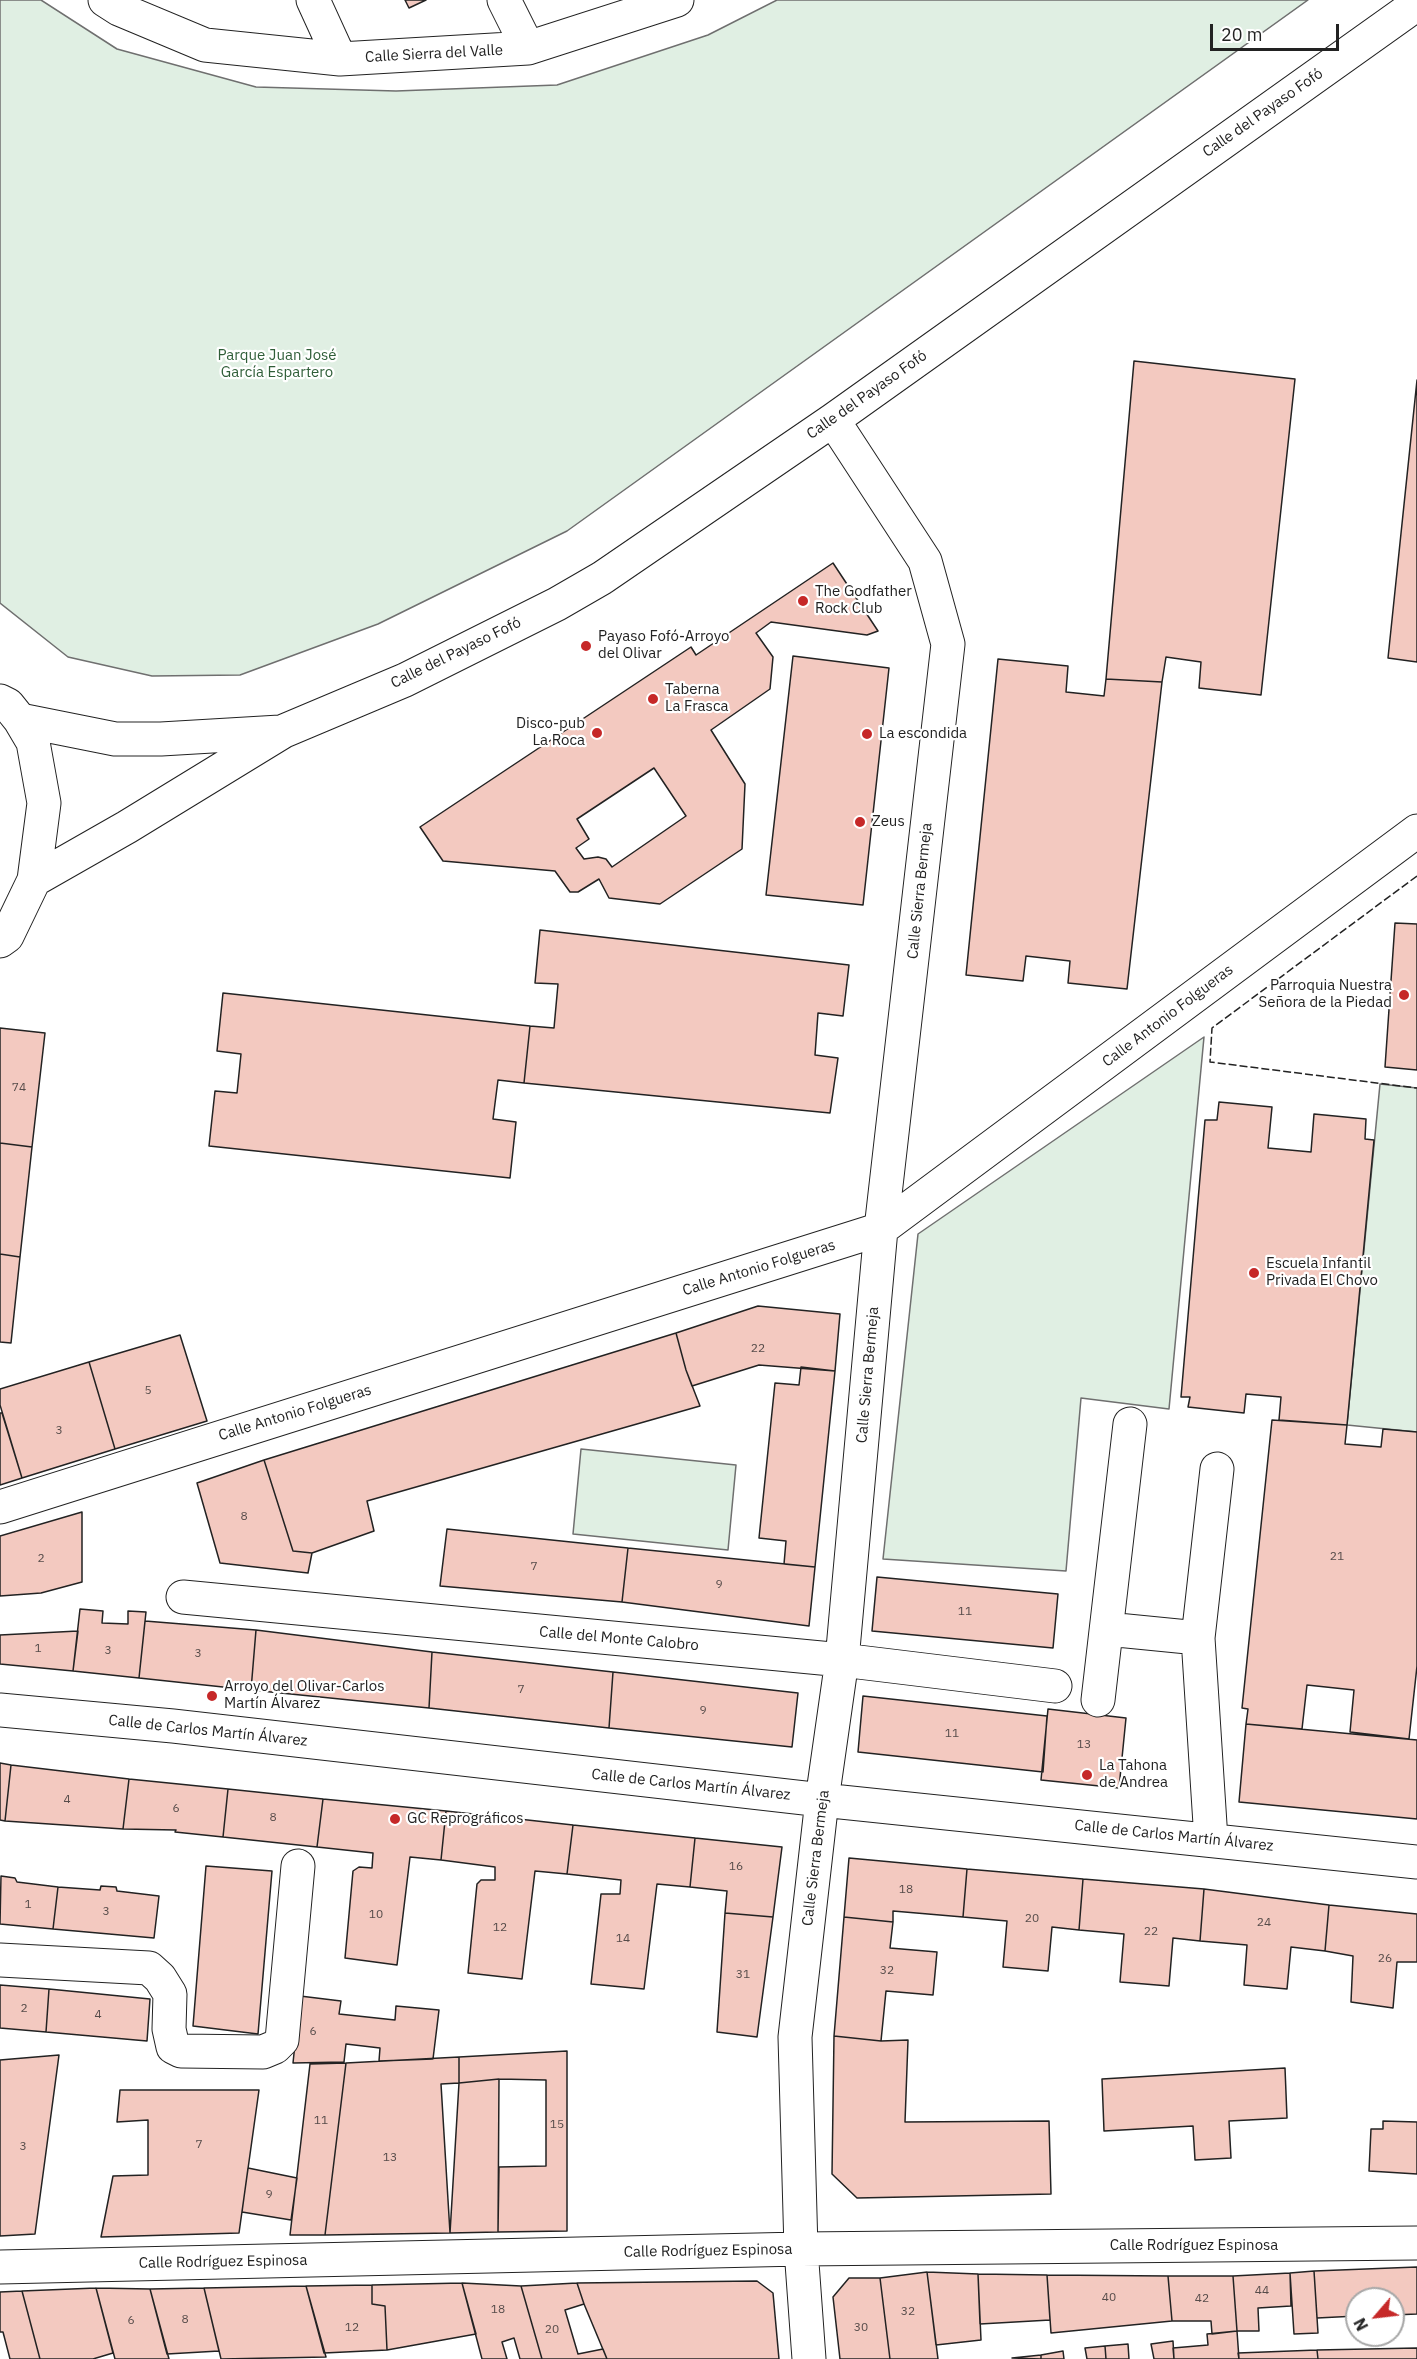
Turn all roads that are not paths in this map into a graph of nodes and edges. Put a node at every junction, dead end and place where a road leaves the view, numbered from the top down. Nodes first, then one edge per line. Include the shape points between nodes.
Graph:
1 (105, 0) edge
2 (313, 0) edge
3 (504, 0) edge
4 (677, 0) edge
5 (1417, 4) edge
6 (528, 48) junction
7 (340, 59) junction
8 (833, 420) junction
9 (10, 710) edge
10 (284, 731) junction
11 (1417, 831) edge
12 (34, 880) junction
13 (0, 941) edge
14 (881, 1229) junction
15 (1130, 1424) dead end
16 (1217, 1469) dead end
17 (0, 1507) edge
18 (183, 1598) dead end
19 (1107, 1629) junction
20 (1198, 1638) junction
21 (842, 1660) junction
22 (1055, 1686) dead end
23 (1098, 1700) dead end
24 (0, 1710) edge
25 (822, 1800) junction
26 (1211, 1840) junction
27 (1417, 1862) edge
28 (298, 1866) dead end
29 (0, 1960) edge
30 (1417, 2243) edge
31 (801, 2249) junction
32 (0, 2267) edge
33 (809, 2359) edge

1 - 7 street, Calle Sierra del Valle via 205,45
2 - 7 street
3 - 6 street, Calle Sierra del Valle
4 - 6 street, Calle Sierra del Valle
5 - 8 street, Calle del Payaso Fofó
6 - 7 street, Calle Sierra del Valle
8 - 10 street, Calle del Payaso Fofó via 575,594 405,680
8 - 14 street, Calle Sierra Bermeja via 925,561 948,644
9 - 10 street, Calle del Payaso Fofó via 115,739
9 - 12 street via 33,742 44,803
10 - 12 street, Calle del Payaso Fofó
11 - 14 street, Calle Antonio Folgueras
12 - 13 street via 7,936
14 - 17 street, Calle Antonio Folgueras
14 - 21 street, Calle Sierra Bermeja
15 - 19 street
16 - 20 street
18 - 21 street, Calle del Monte Calobro
19 - 20 street
19 - 23 street
20 - 26 street
21 - 22 street, Calle del Monte Calobro
21 - 25 street, Calle Sierra Bermeja
24 - 25 street, Calle de Carlos Martín Álvarez
25 - 26 street, Calle de Carlos Martín Álvarez
25 - 31 street, Calle Sierra Bermeja via 795,2037
26 - 27 street, Calle de Carlos Martín Álvarez
28 - 29 street via 282,2040 263,2052 181,2051 173,2047 170,1994 150,1968
30 - 31 street, Calle Rodríguez Espinosa
31 - 32 street, Calle Rodríguez Espinosa
31 - 33 street, Calle Sierra Bermeja

